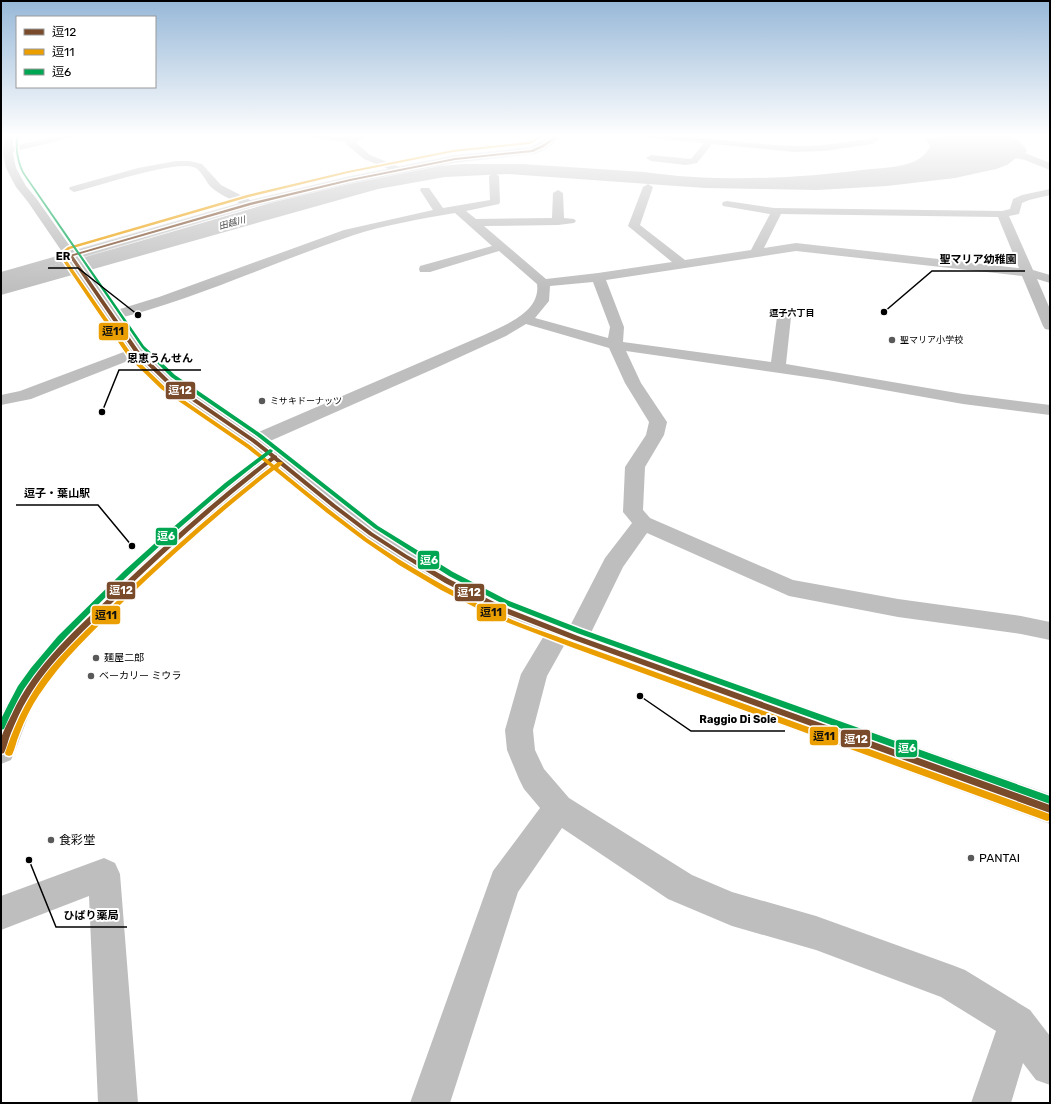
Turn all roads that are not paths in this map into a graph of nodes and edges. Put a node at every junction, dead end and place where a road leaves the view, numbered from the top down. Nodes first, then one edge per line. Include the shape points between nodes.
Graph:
1 (648, 186) dead end
2 (21, 187) edge
3 (84, 187) edge
4 (217, 187) edge
5 (320, 187) edge
6 (494, 187) edge
7 (1037, 187) edge
8 (74, 189) dead end
9 (425, 190) dead end
10 (1050, 191) edge
11 (558, 193) dead end
12 (250, 204) junction
13 (727, 204) dead end
14 (457, 209) junction
15 (440, 212) junction
16 (776, 212) junction
17 (1002, 214) junction
18 (570, 221) dead end
19 (558, 222) junction
20 (473, 223) junction
21 (501, 247) junction
22 (756, 252) junction
23 (71, 257) junction
24 (682, 264) junction
25 (425, 270) dead end
26 (1028, 273) junction
27 (1, 276) edge
28 (598, 277) junction
29 (1050, 279) edge
30 (543, 284) junction
31 (112, 316) junction
32 (784, 317) dead end
33 (524, 319) junction
34 (1050, 326) edge
35 (615, 345) junction
36 (137, 352) junction
37 (778, 368) junction
38 (1, 400) edge
39 (1050, 410) edge
40 (254, 441) junction
41 (274, 457) junction
42 (643, 523) junction
43 (1050, 631) edge
44 (568, 634) junction
45 (1, 751) edge
46 (558, 808) junction
47 (1050, 809) edge
48 (1, 912) edge
49 (1017, 1023) junction
50 (1050, 1066) edge
51 (118, 1103) edge
52 (430, 1103) edge
53 (991, 1103) edge

1 - 24 street via 634,226
2 - 23 main road
3 - 8 street
4 - 12 street
5 - 12 street
6 - 14 street via 495,202
7 - 10 street
9 - 15 street
10 - 17 street via 1017,201 1015,212
11 - 19 street
12 - 23 street
13 - 16 street
14 - 15 street
14 - 20 street
15 - 31 street via 348,233 164,300
16 - 17 street
16 - 22 street
17 - 26 street
18 - 19 street
19 - 20 street
20 - 21 street
21 - 25 street
21 - 30 street
22 - 24 street
22 - 26 street via 796,246
23 - 27 street
23 - 31 street
24 - 28 street
26 - 29 street
26 - 34 street
28 - 30 street
28 - 35 street via 617,327
30 - 33 street via 545,295 540,306
31 - 36 street
32 - 37 street
33 - 35 street
33 - 40 street via 392,382
35 - 37 street
35 - 42 street via 633,383 658,422 655,435 635,467 633,512
36 - 38 street via 25,396
36 - 40 street via 168,382
37 - 39 street via 963,399
40 - 41 street
41 - 44 street via 365,530 411,560 502,609
41 - 45 street via 248,476 134,576 60,650 22,699
42 - 43 street via 789,588 898,608
42 - 44 street
44 - 46 street via 534,674 519,730 521,750 534,779
44 - 47 street
46 - 49 street via 680,887 732,909 816,933 952,983
46 - 52 street via 505,883
48 - 51 street via 104,874
49 - 50 street
49 - 53 street

